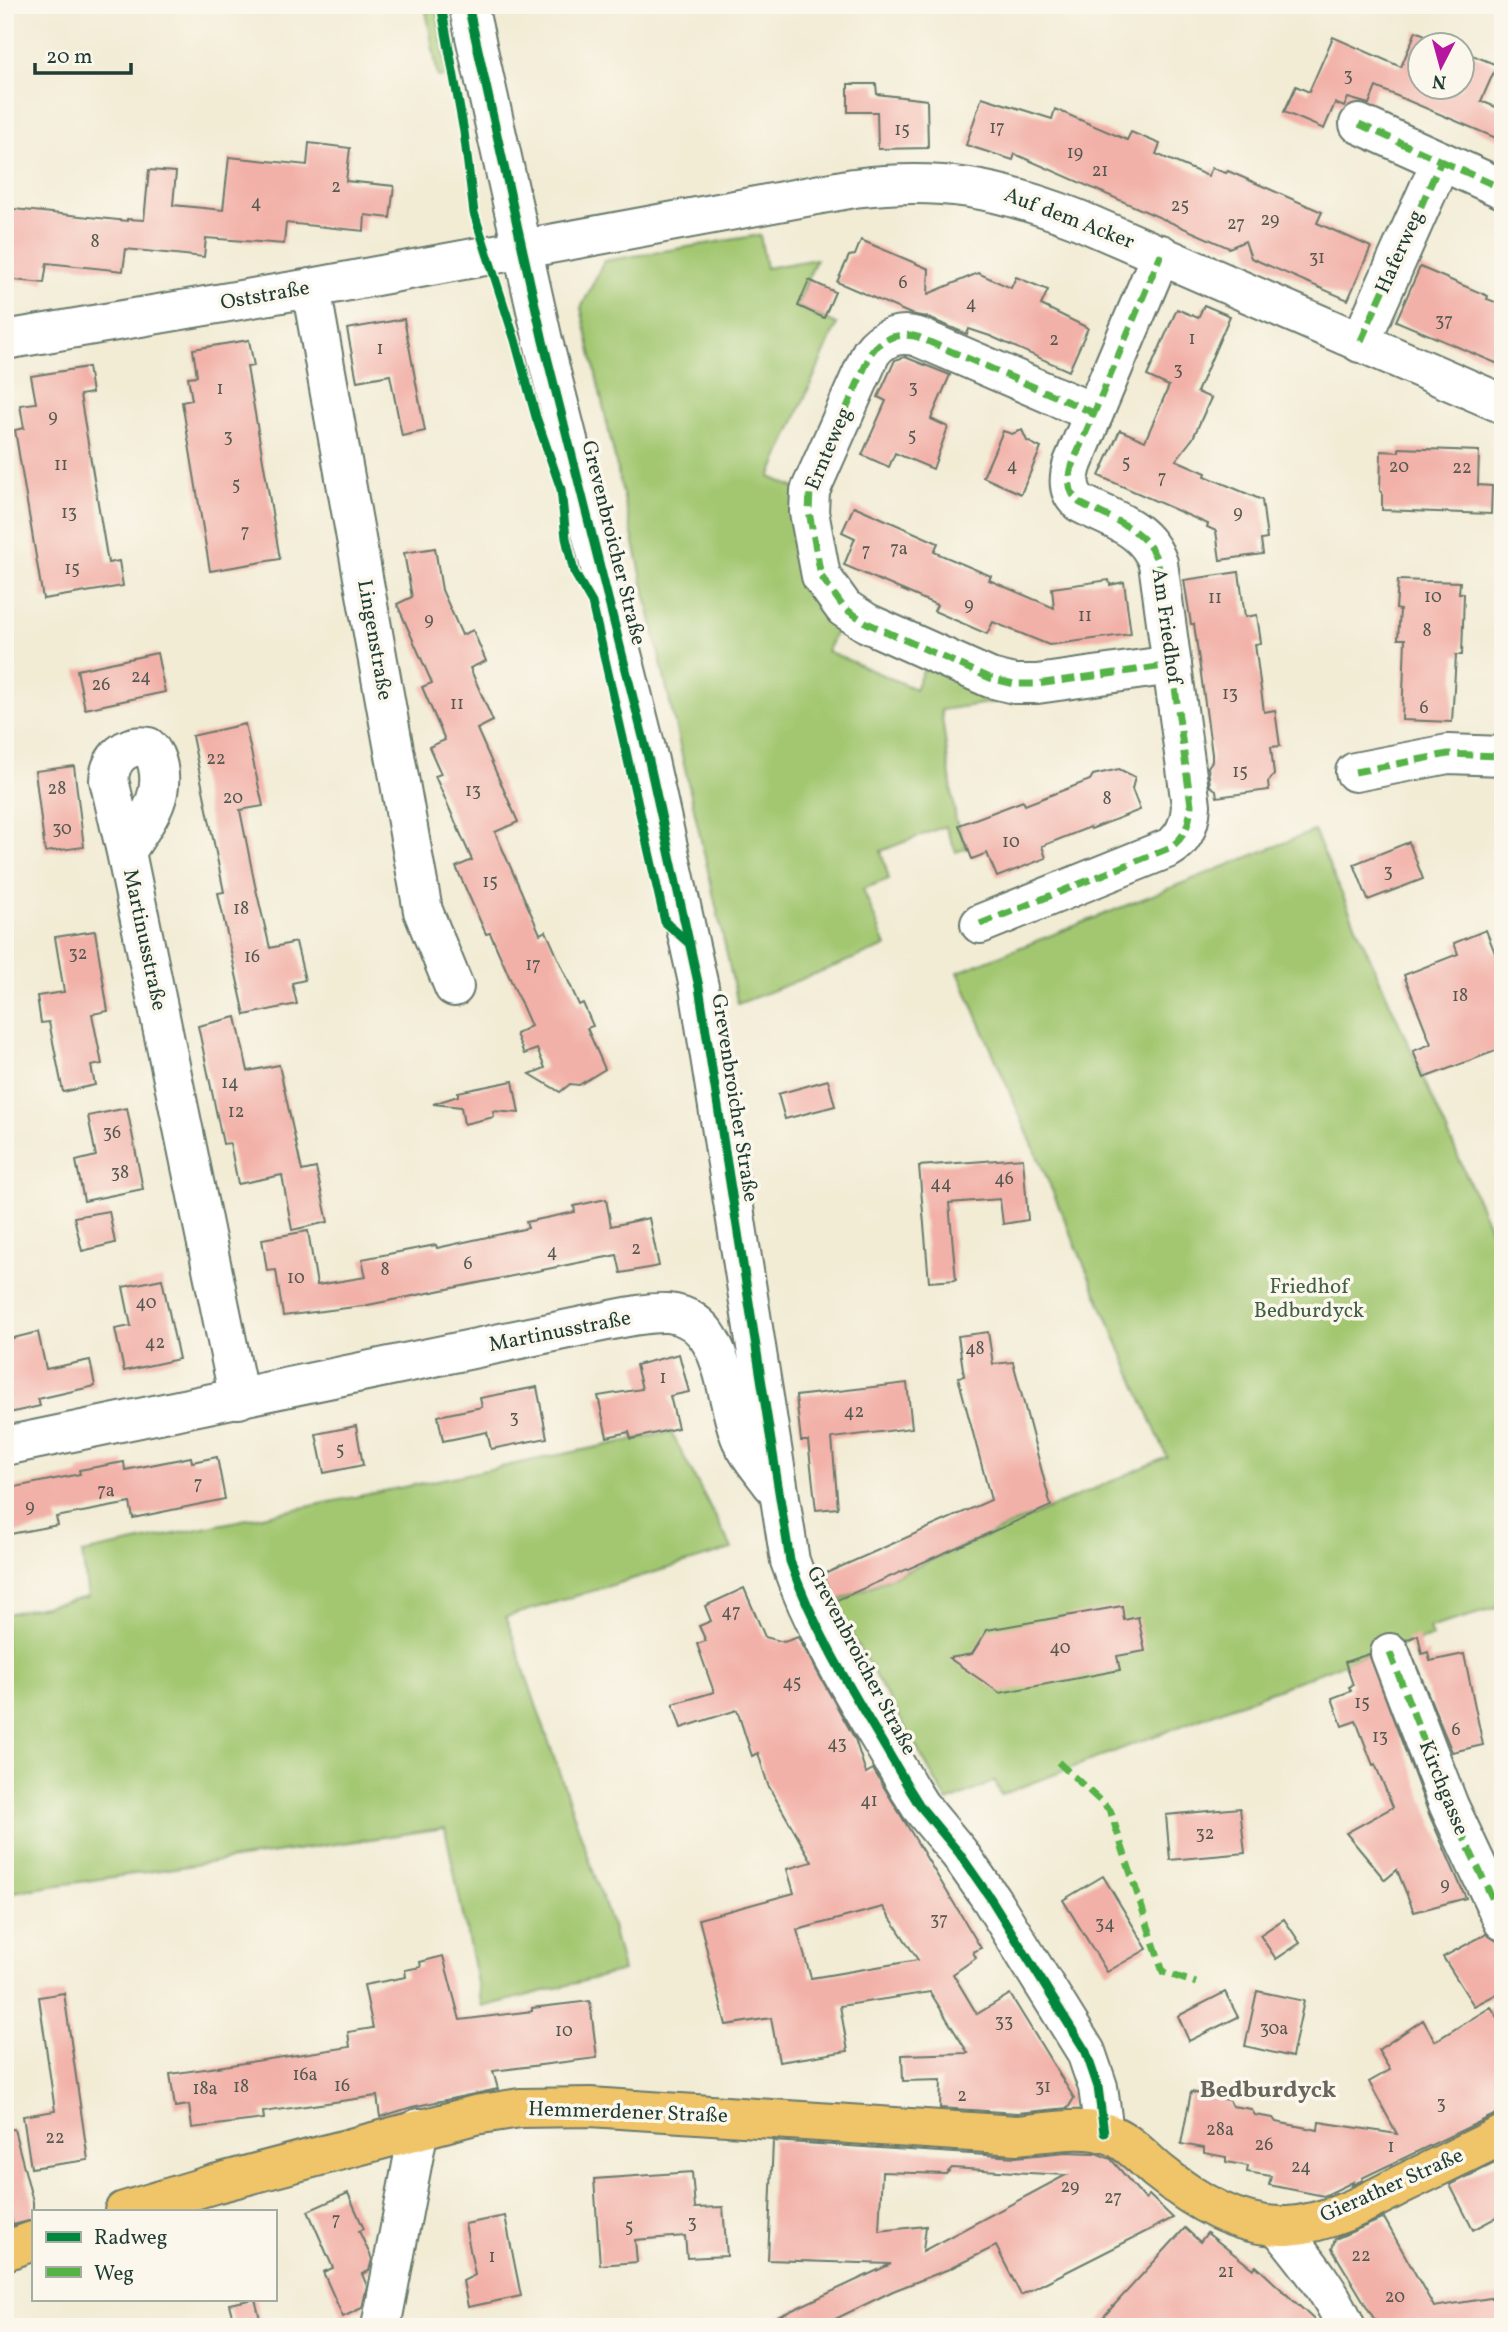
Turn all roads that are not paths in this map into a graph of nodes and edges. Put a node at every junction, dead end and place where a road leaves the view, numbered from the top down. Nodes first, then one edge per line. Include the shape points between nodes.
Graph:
1 (468, 5) edge
2 (1359, 124) dead end
3 (1441, 161) junction
4 (1503, 189) edge
5 (524, 250) junction
6 (1161, 254) junction
7 (311, 288) junction
8 (5, 340) edge
9 (1360, 344) junction
10 (1503, 404) edge
11 (1094, 413) junction
12 (1172, 665) junction
13 (1503, 756) edge
14 (1355, 772) dead end
15 (125, 852) dead end
16 (981, 924) dead end
17 (454, 987) dead end
18 (239, 1399) junction
19 (5, 1446) edge
20 (777, 1490) junction
21 (1390, 1653) dead end
22 (1503, 1921) edge
23 (419, 2129) junction
24 (1104, 2133) junction
25 (1503, 2135) edge
26 (128, 2210) edge
27 (1278, 2226) junction
28 (32, 2241) edge
29 (5, 2251) edge
30 (381, 2327) edge
31 (1346, 2327) edge

1 - 5 street, Grevenbroicher Straße
2 - 3 street
3 - 4 street
3 - 9 street, Haferweg
5 - 6 street, Auf dem Acker via 854,188 908,183 962,185 1019,198
5 - 7 street, Oststraße
5 - 20 street, Grevenbroicher Straße via 699,987
6 - 9 street, Auf dem Acker
6 - 11 street, Am Friedhof
7 - 8 street, Oststraße
7 - 17 street, Lingenstraße via 423,911
9 - 10 street, Auf dem Acker
11 - 12 street, Am Friedhof via 1070,472 1071,493 1080,503 1136,531 1154,551
11 - 12 street, Ernteweg via 918,337 898,335 881,342 871,353 810,491 808,506 819,570 838,601 858,619 1003,682 1037,684
12 - 16 street, Am Friedhof via 1191,804 1183,835 1169,848
13 - 14 street via 1448,754
15 - 18 street, Martinusstraße
18 - 19 street, Martinusstraße
18 - 20 street, Martinusstraße via 629,1317 680,1315 710,1338 741,1438
20 - 24 street, Grevenbroicher Straße via 790,1561 816,1623 910,1790 991,1899 1086,2052 1098,2087
21 - 22 street, Kirchgasse via 1449,1806
23 - 24 main road, Hemmerdener Straße via 489,2112 562,2106 1017,2134
23 - 26 main road, Hemmerdener Straße
23 - 30 street
24 - 27 main road via 1123,2141 1171,2182 1221,2212 1247,2222
25 - 27 main road, Gierather Straße via 1348,2211 1321,2221
27 - 31 street via 1319,2278
28 - 29 main road

